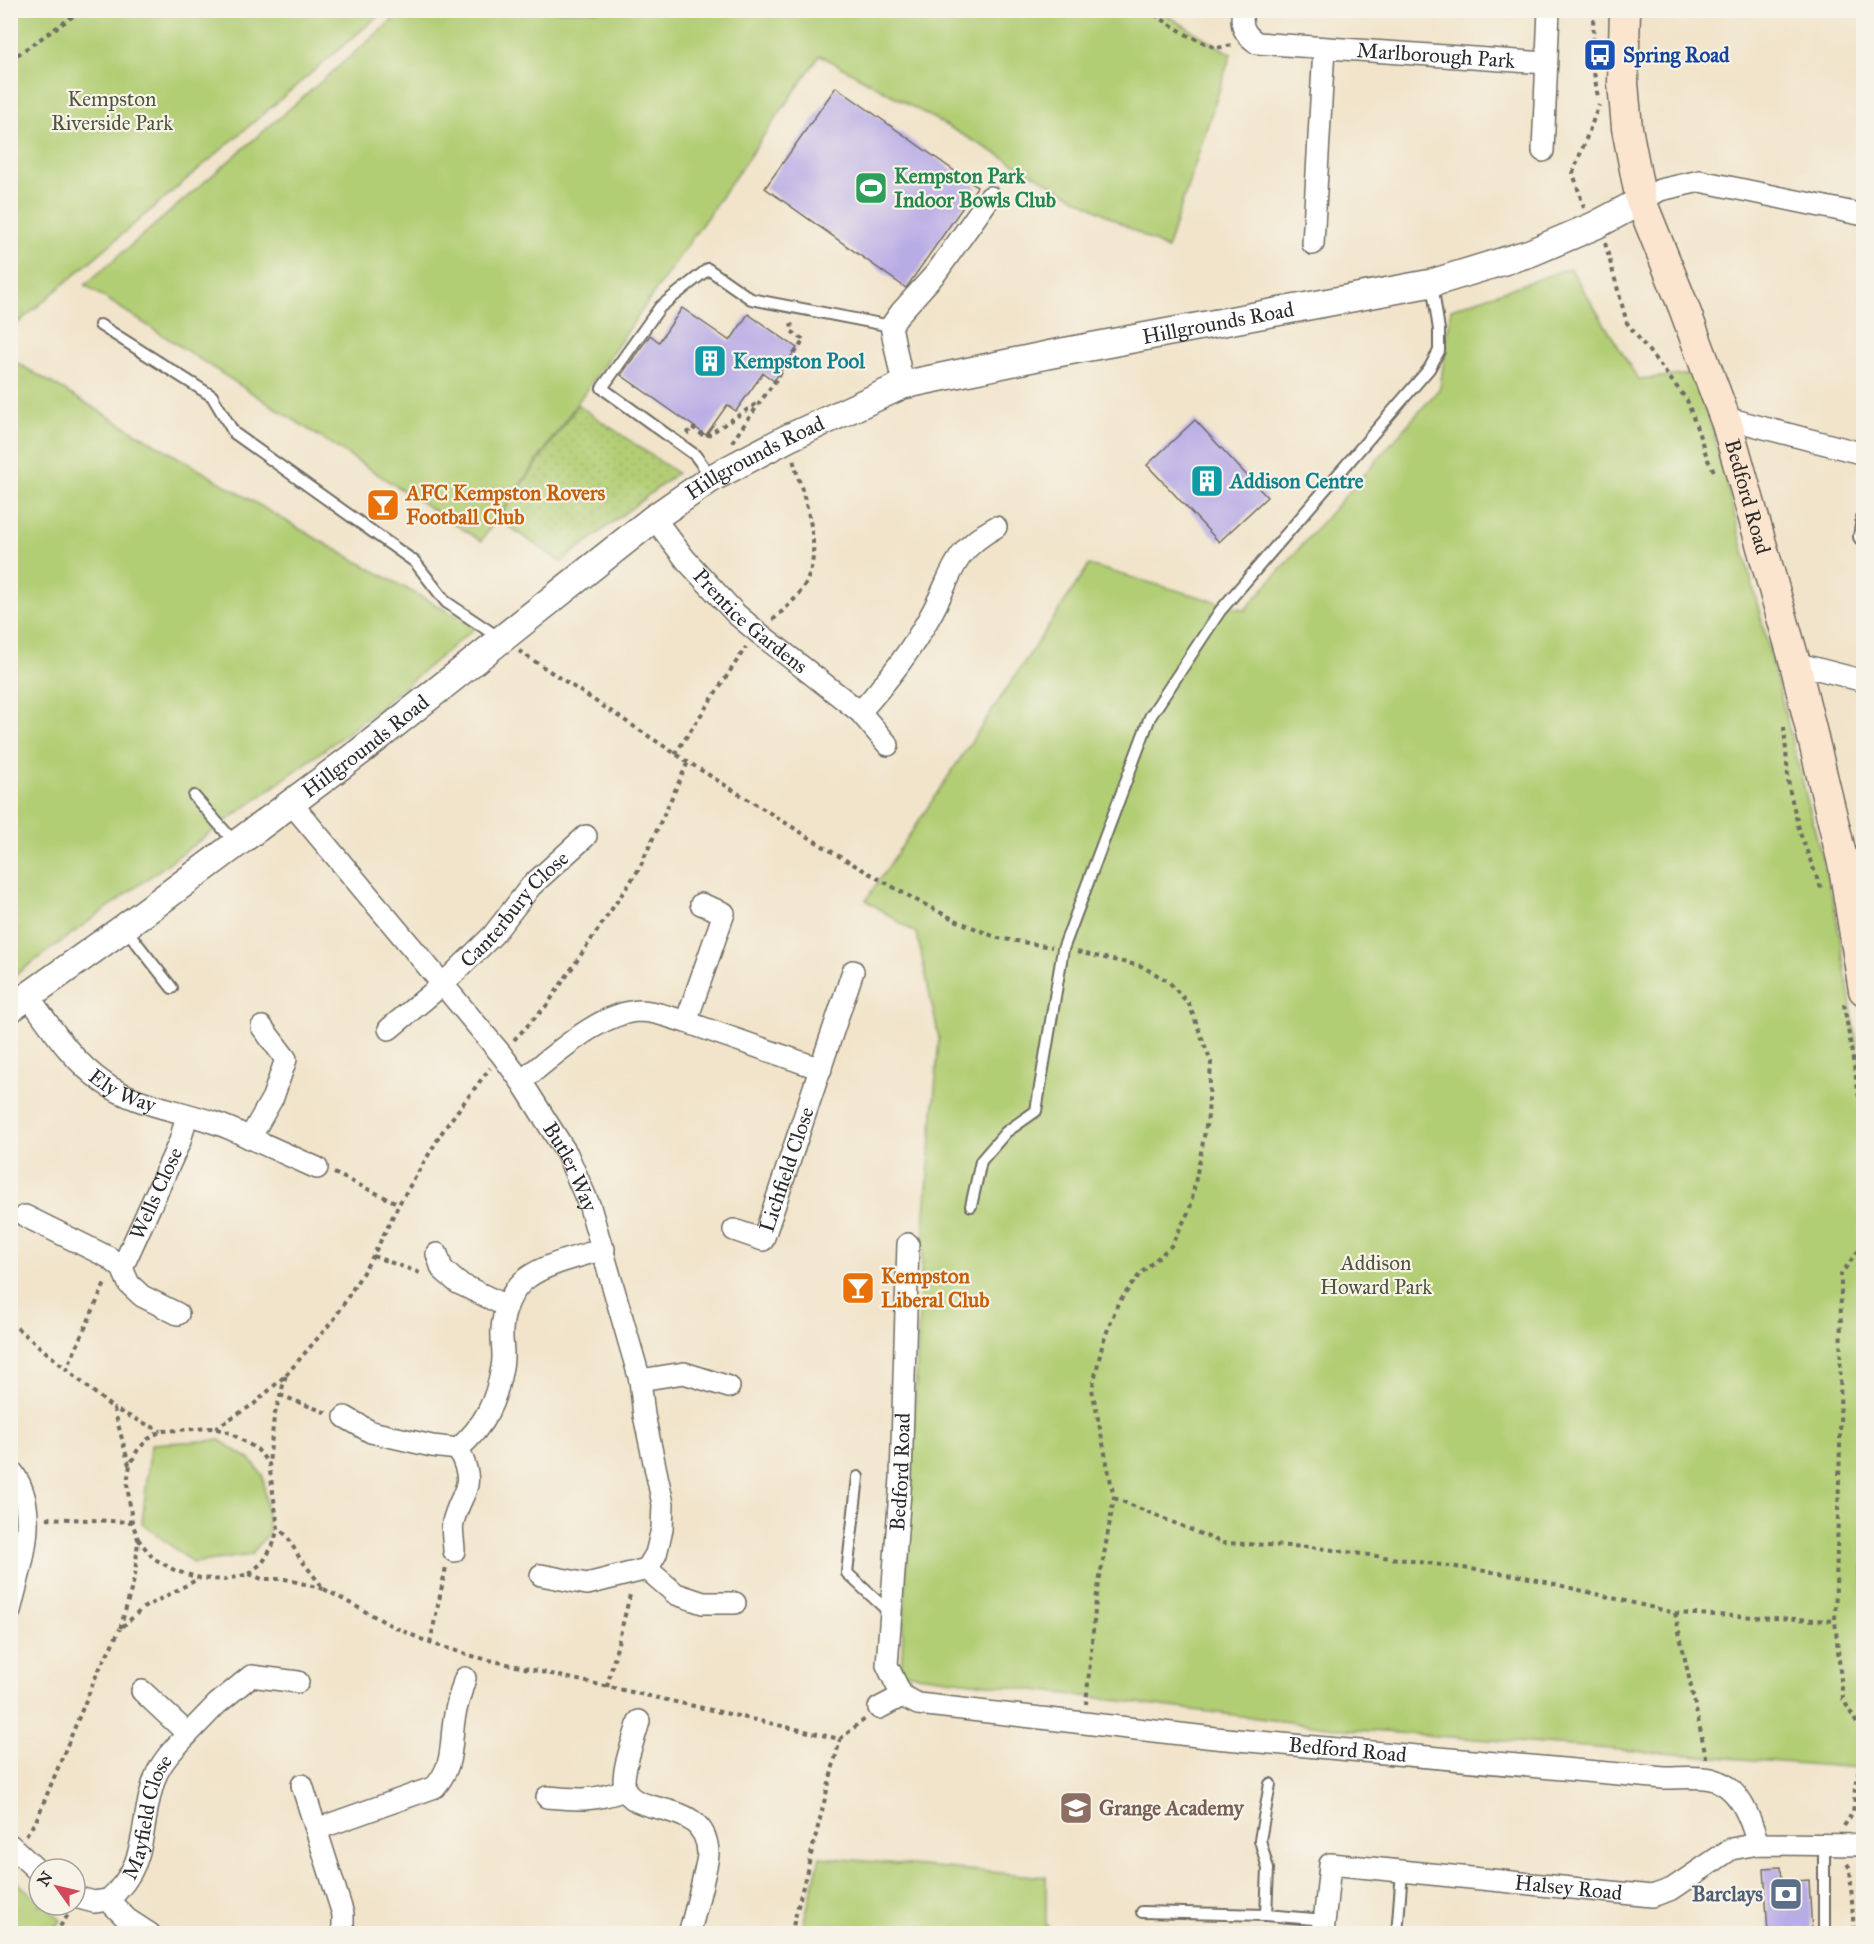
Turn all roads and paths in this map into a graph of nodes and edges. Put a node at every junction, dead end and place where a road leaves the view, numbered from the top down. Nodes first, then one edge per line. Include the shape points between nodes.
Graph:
1 (82, 10) edge
2 (1147, 10) edge
3 (1242, 10) edge
4 (1549, 10) edge
5 (1593, 10) edge
6 (1625, 10) edge
7 (1246, 36) junction
8 (1324, 48) junction
9 (10, 60) edge
10 (1546, 63) junction
11 (1543, 151) dead end
12 (990, 197) dead end
13 (1641, 201) junction
14 (1584, 209) dead end
15 (1863, 215) edge
16 (1605, 241) dead end
17 (1313, 244) dead end
18 (1432, 283) junction
19 (794, 308) junction
20 (100, 325) dead end
21 (891, 326) junction
22 (903, 385) junction
23 (763, 399) junction
24 (1727, 424) junction
25 (788, 438) junction
26 (680, 444) junction
27 (1863, 454) edge
28 (740, 463) junction
29 (1718, 477) dead end
30 (712, 478) junction
31 (1863, 506) edge
32 (654, 518) junction
33 (996, 527) dead end
34 (1863, 545) edge
35 (760, 634) junction
36 (501, 639) junction
37 (1795, 663) junction
38 (1863, 681) edge
39 (860, 712) junction
40 (1783, 717) dead end
41 (888, 745) dead end
42 (675, 754) junction
43 (194, 796) dead end
44 (291, 803) junction
45 (586, 836) dead end
46 (237, 845) junction
47 (1854, 867) edge
48 (1825, 900) dead end
49 (701, 904) dead end
50 (125, 927) junction
51 (1063, 949) junction
52 (854, 971) dead end
53 (442, 984) junction
54 (172, 988) dead end
55 (1853, 991) edge
56 (20, 1003) edge
57 (686, 1022) junction
58 (262, 1027) dead end
59 (389, 1029) dead end
60 (821, 1069) junction
61 (521, 1081) junction
62 (187, 1115) junction
63 (1863, 1128) edge
64 (250, 1138) junction
65 (317, 1168) joint
66 (399, 1204) dead end
67 (971, 1206) dead end
68 (25, 1216) dead end
69 (734, 1230) dead end
70 (1863, 1243) edge
71 (908, 1244) dead end
72 (604, 1249) junction
73 (373, 1256) dead end
74 (118, 1265) junction
75 (437, 1267) joint
76 (506, 1306) junction
77 (178, 1314) dead end
78 (10, 1322) edge
79 (66, 1371) junction
80 (640, 1380) junction
81 (729, 1387) dead end
82 (280, 1395) junction
83 (114, 1410) junction
84 (345, 1417) joint
85 (214, 1428) junction
86 (161, 1431) junction
87 (459, 1449) junction
88 (269, 1464) junction
89 (129, 1465) junction
90 (10, 1469) edge
91 (858, 1477) dead end
92 (1114, 1498) junction
93 (28, 1518) junction
94 (132, 1522) junction
95 (278, 1528) junction
96 (138, 1539) junction
97 (454, 1551) joint
98 (646, 1569) junction
99 (249, 1574) junction
100 (541, 1575) dead end
101 (200, 1578) junction
102 (324, 1589) junction
103 (735, 1603) dead end
104 (10, 1611) edge
105 (1675, 1613) junction
106 (891, 1614) junction
107 (1835, 1621) junction
108 (120, 1629) junction
109 (430, 1642) junction
110 (465, 1678) dead end
111 (298, 1682) dead end
112 (607, 1687) junction
113 (142, 1691) dead end
114 (902, 1696) junction
115 (879, 1708) joint
116 (639, 1721) dead end
117 (1084, 1723) junction
118 (188, 1734) junction
119 (840, 1739) junction
120 (1711, 1779) junction
121 (1270, 1784) dead end
122 (302, 1785) dead end
123 (625, 1790) junction
124 (547, 1797) dead end
125 (1850, 1818) dead end
126 (317, 1829) junction
127 (1758, 1844) junction
128 (1824, 1845) junction
129 (1863, 1845) edge
130 (13, 1847) edge
131 (27, 1860) edge
132 (1850, 1868) dead end
133 (1402, 1871) junction
134 (87, 1900) edge
135 (108, 1900) junction
136 (1142, 1912) dead end
137 (1266, 1915) junction
138 (67, 1917) edge
139 (1324, 1927) edge
140 (148, 1933) edge
141 (56, 1934) edge
142 (343, 1934) edge
143 (689, 1934) edge
144 (791, 1934) edge
145 (1397, 1934) edge
146 (1824, 1934) edge
147 (1854, 1934) edge

1 - 9 path
2 - 7 path via 1215,48 1232,46
3 - 7 street
4 - 10 street
5 - 14 path via 1599,107 1573,173
6 - 13 main road, Bedford Road via 1623,83
7 - 8 street, Marlborough Park via 1257,43
8 - 10 street, Marlborough Park
8 - 17 street
10 - 11 street
12 - 21 street via 936,273
13 - 15 street via 1660,190 1700,181
13 - 18 street, Hillgrounds Road via 1530,253
13 - 24 main road, Bedford Road
16 - 29 path via 1627,323 1687,400
18 - 22 street, Hillgrounds Road
18 - 51 lane via 1439,351 1429,369 1220,611 1150,717
19 - 21 lane
19 - 23 path via 790,331 804,340
19 - 26 lane via 750,299 708,268 660,307 602,388
20 - 36 lane via 212,396 234,433 415,562 446,602
21 - 22 street
22 - 25 street, Hillgrounds Road
23 - 26 path via 705,437 692,428
23 - 28 path via 730,444
24 - 27 street via 1738,421
24 - 37 main road, Bedford Road
25 - 28 street, Hillgrounds Road
25 - 35 path via 813,538 813,566 804,588
26 - 30 lane via 695,455
28 - 30 street, Hillgrounds Road
30 - 32 street, Hillgrounds Road
31 - 34 lane via 1859,537
32 - 35 street, Prentice Gardens via 686,560
32 - 36 street, Hillgrounds Road
33 - 39 street via 967,547 930,618 899,665
35 - 39 street, Prentice Gardens
35 - 42 path via 746,647
36 - 42 path
36 - 44 street, Hillgrounds Road
37 - 38 street
37 - 47 main road, Bedford Road
39 - 41 street, Prentice Gardens
40 - 48 path via 1789,788 1800,833
42 - 51 path via 842,858 955,920 998,938
43 - 46 lane
44 - 46 street, Hillgrounds Road
44 - 53 street, Butler Way
45 - 53 street, Canterbury Close via 531,886 493,935
46 - 50 street, Hillgrounds Road
47 - 55 main road, Bedford Road
49 - 57 street via 724,913
50 - 54 lane
50 - 56 street, Hillgrounds Road
51 - 67 lane via 1036,1111 1006,1132 981,1161
51 - 92 path via 1141,966 1168,981 1189,1004 1211,1062 1208,1116 1190,1209 1172,1246 1140,1274 1118,1303 1103,1342 1092,1389
52 - 60 street, Lichfield Close
53 - 59 street
53 - 61 street, Butler Way
55 - 63 path
56 - 62 street, Ely Way via 105,1085
57 - 60 street
57 - 61 street via 641,1011 615,1016 596,1025
58 - 64 street via 286,1059 273,1097
60 - 69 street, Lichfield Close via 762,1240
61 - 72 street, Butler Way via 567,1154
62 - 64 street, Ely Way
62 - 74 street, Wells Close via 180,1142
64 - 65 street, Ely Way
65 - 66 path
68 - 74 street, Wells Close
70 - 107 path via 1841,1274
71 - 106 street, Bedford Road via 901,1478
72 - 76 street via 527,1277
72 - 80 street, Butler Way
73 - 75 path
74 - 77 street, Wells Close via 142,1296
74 - 79 path
75 - 76 street via 458,1283
76 - 87 street via 503,1364 494,1404 475,1434
78 - 79 path
79 - 83 path
80 - 81 street via 684,1373
80 - 98 street, Butler Way via 663,1504 656,1554
82 - 84 path
82 - 85 path via 286,1375 254,1404
82 - 88 path
83 - 86 path
83 - 89 path
84 - 87 street via 367,1438
85 - 86 path
85 - 88 path via 257,1449
86 - 89 path via 148,1439
87 - 97 street via 467,1467 468,1485 452,1524
88 - 95 path
89 - 94 path
90 - 93 street
91 - 106 lane via 847,1573
92 - 105 path via 1223,1542 1311,1546 1521,1576
92 - 117 path via 1096,1600
93 - 94 path
93 - 104 street
94 - 96 path
95 - 99 path via 263,1562
95 - 102 path
96 - 101 path via 153,1558
96 - 108 path via 135,1576
97 - 109 path via 445,1569
98 - 100 street via 587,1584
98 - 103 street via 676,1594 703,1603
98 - 112 path via 633,1583
99 - 101 path via 224,1580
99 - 102 path
101 - 108 path via 143,1608
102 - 109 path
105 - 107 path
105 - 120 path
106 - 114 street, Bedford Road via 887,1665
107 - 125 path via 1843,1699 1863,1734
108 - 130 path via 96,1676 36,1821
109 - 112 path via 476,1657
110 - 126 street via 454,1718 450,1765 435,1787
111 - 118 street, Mayfield Close via 251,1676
112 - 119 path
113 - 118 street, Mayfield Close
114 - 115 street
114 - 117 street, Bedford Road via 918,1704
115 - 119 path
116 - 123 street via 624,1775
117 - 120 street, Bedford Road via 1250,1742
118 - 135 street, Mayfield Close via 156,1776 142,1846 121,1889
119 - 144 path
120 - 127 street via 1735,1794 1749,1815
121 - 137 lane via 1260,1840 1268,1869
122 - 126 street
123 - 124 street via 585,1800
123 - 143 street via 633,1800 646,1806 675,1811 693,1821 704,1836 708,1854
126 - 142 street via 343,1914
127 - 128 street, Halsey Road
127 - 133 street, Halsey Road via 1731,1849 1672,1889 1652,1896
128 - 129 street, Halsey Road
128 - 146 lane
130 - 131 street
132 - 147 path
133 - 139 street, Halsey Road via 1330,1864
133 - 145 lane
134 - 135 street
135 - 140 street
136 - 137 lane
137 - 139 lane
138 - 141 path

